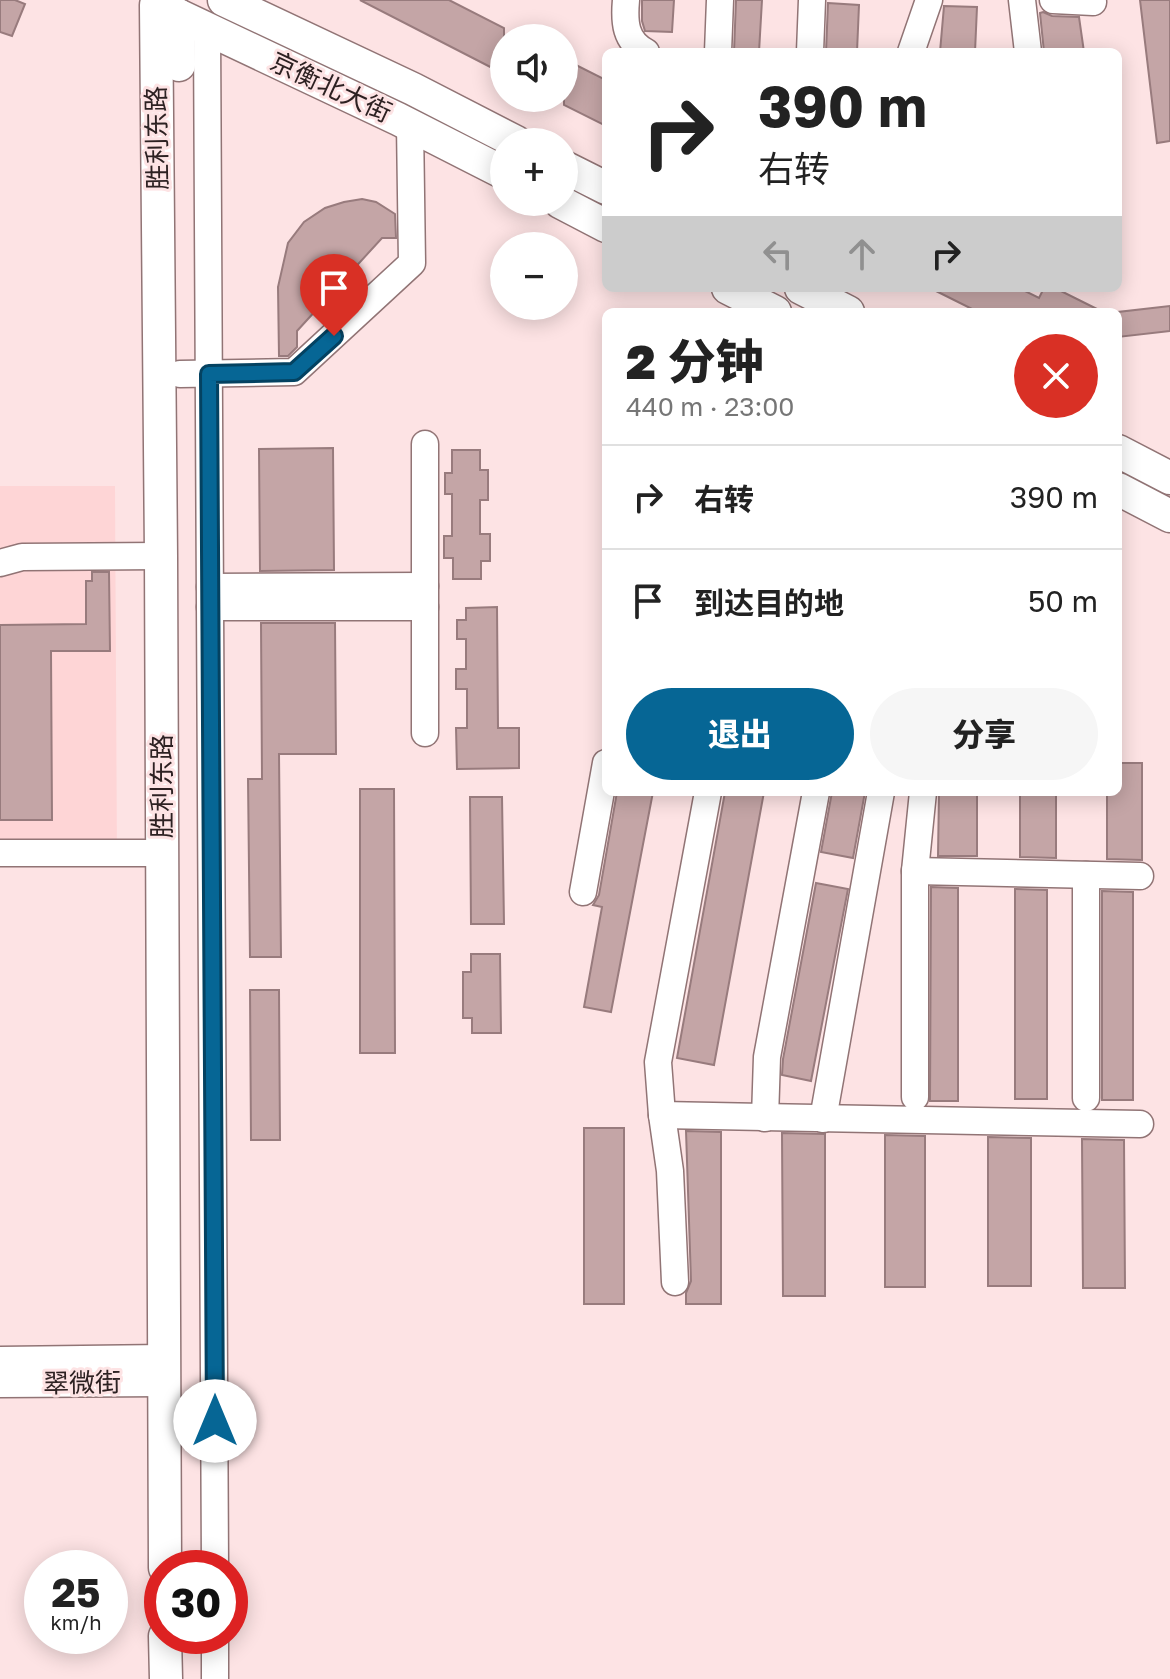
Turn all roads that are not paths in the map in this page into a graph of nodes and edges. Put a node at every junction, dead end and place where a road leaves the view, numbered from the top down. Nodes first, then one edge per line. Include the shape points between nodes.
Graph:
1 (224, 0) edge
2 (626, 0) edge
3 (720, 0) edge
4 (812, 0) edge
5 (928, 0) edge
6 (1022, 0) edge
7 (1053, 0) edge
8 (1093, 2) dead end
9 (172, 12) edge
10 (638, 48) edge
11 (718, 48) edge
12 (810, 48) edge
13 (912, 48) edge
14 (1028, 48) edge
15 (410, 125) junction
16 (490, 129) edge
17 (490, 166) edge
18 (578, 174) edge
19 (602, 186) edge
20 (578, 211) edge
21 (602, 224) edge
22 (736, 292) edge
23 (812, 292) edge
24 (767, 308) edge
25 (841, 308) edge
26 (195, 374) junction
27 (425, 444) dead end
28 (1122, 453) edge
29 (1170, 478) edge
30 (1122, 491) edge
31 (1170, 516) edge
32 (161, 556) junction
33 (0, 563) edge
34 (425, 596) junction
35 (210, 597) junction
36 (425, 733) dead end
37 (602, 785) edge
38 (707, 796) edge
39 (815, 796) edge
40 (880, 796) edge
41 (923, 796) edge
42 (0, 853) edge
43 (162, 853) junction
44 (915, 871) junction
45 (1086, 875) junction
46 (1140, 876) dead end
47 (583, 892) dead end
48 (915, 1097) dead end
49 (1086, 1098) dead end
50 (662, 1115) junction
51 (765, 1118) junction
52 (823, 1119) junction
53 (1140, 1124) dead end
54 (675, 1282) dead end
55 (0, 1360) edge
56 (164, 1370) junction
57 (0, 1384) edge
58 (165, 1550) edge
59 (185, 1550) edge
60 (215, 1550) edge
61 (165, 1654) edge
62 (185, 1654) edge
63 (215, 1654) edge
64 (166, 1679) edge
65 (186, 1679) edge
66 (215, 1679) edge

1 - 16 main road, 京衡北大街
2 - 10 street via 624,23
3 - 11 street
4 - 12 street
5 - 13 street
6 - 14 street
7 - 8 street
9 - 15 main road, 京衡北大街
9 - 26 main road, 胜利东路
9 - 32 main road, 胜利东路
15 - 17 main road, 京衡北大街
15 - 26 street via 412,263 294,372
18 - 19 main road
20 - 21 main road
22 - 24 main road
23 - 25 main road
26 - 35 street
26 - 59 main road, 胜利东路
27 - 34 street
28 - 29 main road
30 - 31 main road
32 - 33 street via 22,557
32 - 43 main road, 胜利东路
34 - 35 street
34 - 36 street
35 - 60 street
37 - 47 street
38 - 50 street via 658,1062
39 - 51 street via 767,1057
40 - 52 street
41 - 44 street
42 - 43 street
43 - 56 main road, 胜利东路
44 - 45 street
44 - 48 street
45 - 46 street
45 - 49 street
50 - 51 street
50 - 54 street
51 - 52 street
52 - 53 street
55 - 56 street, 翠微街
56 - 57 street, 翠微街
56 - 58 main road, 胜利东路
61 - 64 main road
62 - 65 main road
63 - 66 street

